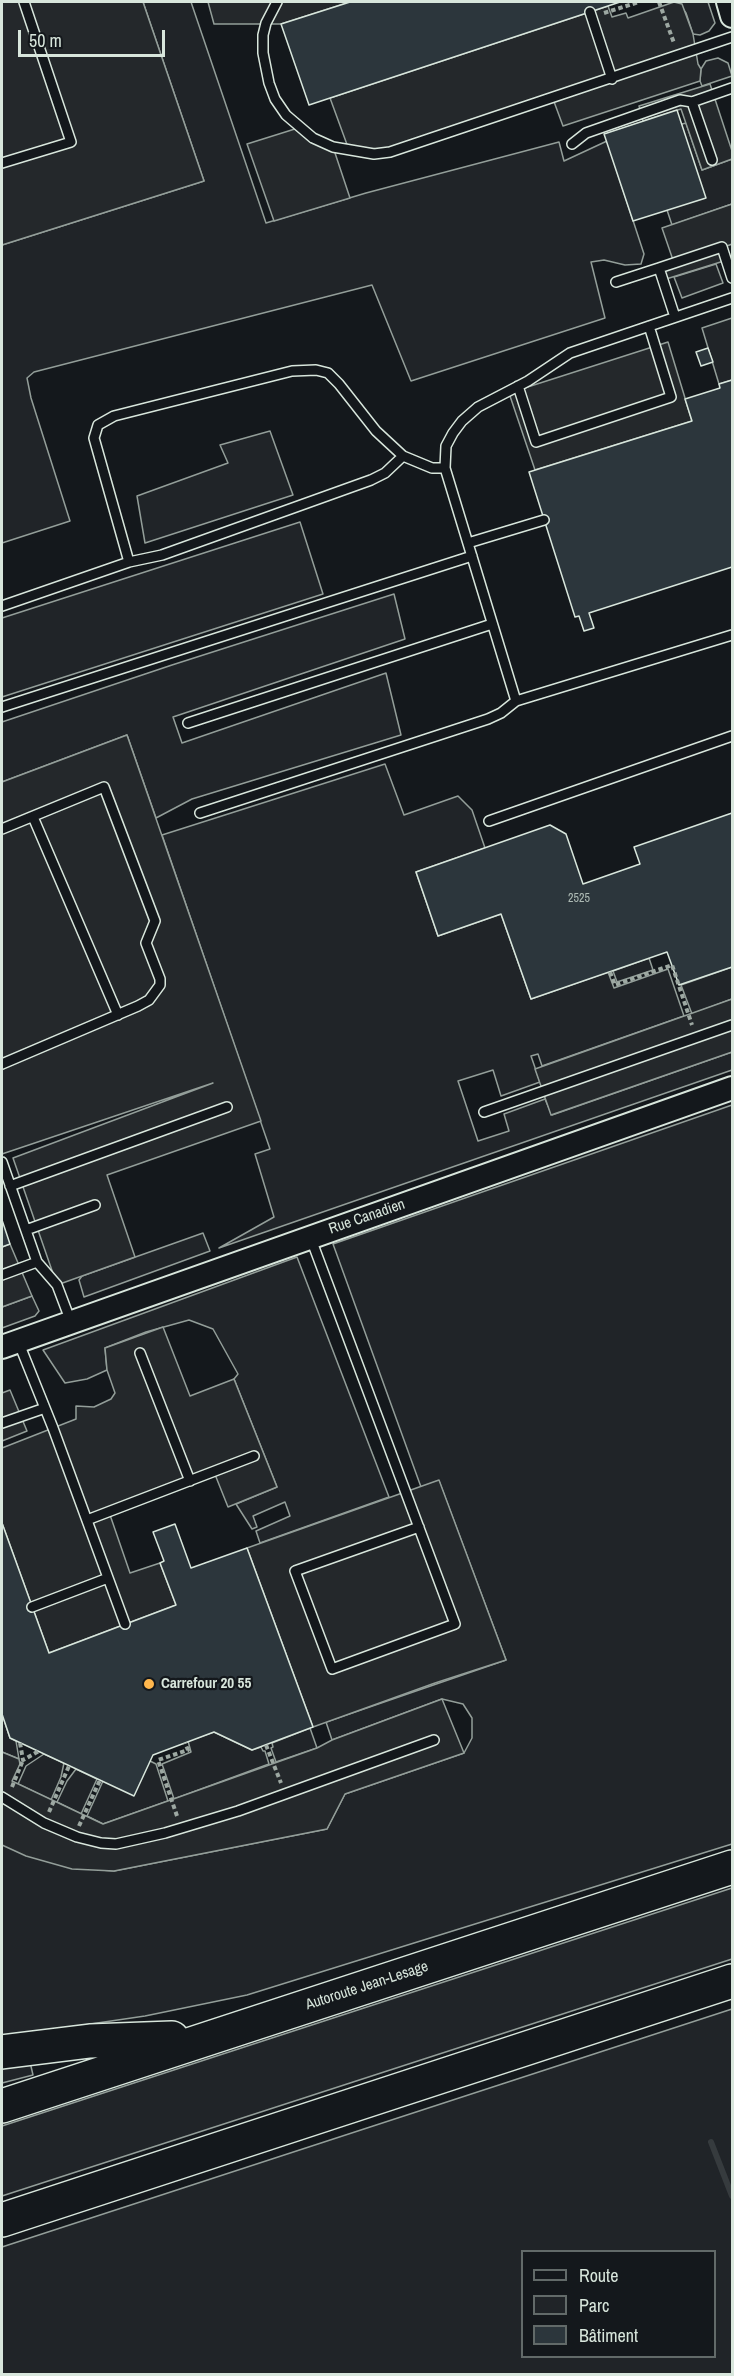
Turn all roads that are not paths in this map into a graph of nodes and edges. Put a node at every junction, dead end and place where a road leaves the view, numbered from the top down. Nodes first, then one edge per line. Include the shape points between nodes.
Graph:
1 (24, 2) edge
2 (277, 2) edge
3 (728, 2) edge
4 (591, 15) road end
5 (732, 16) edge
6 (732, 37) edge
7 (612, 79) junction
8 (732, 88) edge
9 (692, 102) junction
10 (572, 144) dead end
11 (712, 160) dead end
12 (2, 163) edge
13 (659, 268) junction
14 (732, 278) edge
15 (616, 282) dead end
16 (732, 298) edge
17 (675, 317) junction
18 (649, 326) junction
19 (518, 386) junction
20 (403, 456) junction
21 (445, 468) junction
22 (544, 520) dead end
23 (468, 543) junction
24 (472, 556) junction
25 (129, 562) junction
26 (2, 606) edge
27 (492, 624) junction
28 (732, 635) edge
29 (516, 701) junction
30 (2, 707) edge
31 (188, 723) dead end
32 (732, 736) edge
33 (200, 813) dead end
34 (33, 817) junction
35 (489, 821) dead end
36 (2, 829) edge
37 (118, 1015) junction
38 (732, 1024) edge
39 (2, 1064) edge
40 (732, 1088) edge
41 (227, 1107) dead end
42 (484, 1112) dead end
43 (2, 1162) edge
44 (10, 1186) junction
45 (95, 1205) dead end
46 (26, 1230) junction
47 (310, 1236) junction
48 (36, 1262) junction
49 (2, 1275) edge
50 (71, 1322) junction
51 (10, 1344) edge
52 (140, 1353) dead end
53 (45, 1408) junction
54 (2, 1424) edge
55 (254, 1456) dead end
56 (190, 1481) junction
57 (87, 1520) junction
58 (419, 1527) junction
59 (108, 1578) junction
60 (32, 1607) dead end
61 (125, 1624) dead end
62 (434, 1740) dead end
63 (2, 1797) edge
64 (732, 1867) edge
65 (732, 1981) edge
66 (213, 2037) junction
67 (2, 2052) edge
68 (2, 2106) edge
69 (2, 2220) edge

1 - 12 lane via 71,141
2 - 7 lane via 263,35 262,53 275,99 298,128 333,147 374,154 390,152
3 - 5 street
4 - 7 lane
6 - 7 lane
8 - 9 lane
9 - 10 lane via 680,100 586,133
9 - 11 lane
13 - 14 lane via 722,247
13 - 15 lane
13 - 17 lane
16 - 17 lane
17 - 18 lane
18 - 19 lane via 570,353
18 - 19 lane via 671,397 536,442
19 - 21 lane via 478,406 462,421 446,446
20 - 21 lane via 432,468
20 - 25 lane via 371,480 162,555
20 - 25 lane via 376,431 328,373 316,370 292,371 103,420 94,431 94,438
21 - 23 lane
22 - 23 lane
23 - 24 lane
24 - 27 lane
24 - 30 lane
25 - 26 lane
27 - 29 lane
27 - 31 lane
28 - 29 lane
29 - 33 lane via 488,719
32 - 35 lane
34 - 36 lane
34 - 37 lane
34 - 37 lane via 104,788 155,921 146,943 160,980 148,1000
37 - 39 lane
38 - 42 lane
40 - 47 street, Rue Canadien
41 - 44 lane
43 - 44 lane
44 - 46 lane
45 - 46 lane
46 - 48 lane
47 - 50 street, Rue Canadien
47 - 58 lane
48 - 49 lane
48 - 50 lane via 57,1285
50 - 51 street, Rue Canadien
51 - 53 lane
52 - 56 lane
53 - 54 lane
53 - 57 lane
55 - 56 lane
56 - 57 lane
57 - 59 lane
58 - 58 lane via 455,1624 332,1670 295,1571
59 - 60 lane
59 - 61 lane
62 - 63 lane via 285,1794 165,1833 116,1844 77,1837 44,1823
64 - 66 highway, Autoroute Jean-Lesage
65 - 69 highway
66 - 67 highway via 90,2042
66 - 68 highway, Autoroute Jean-Lesage

